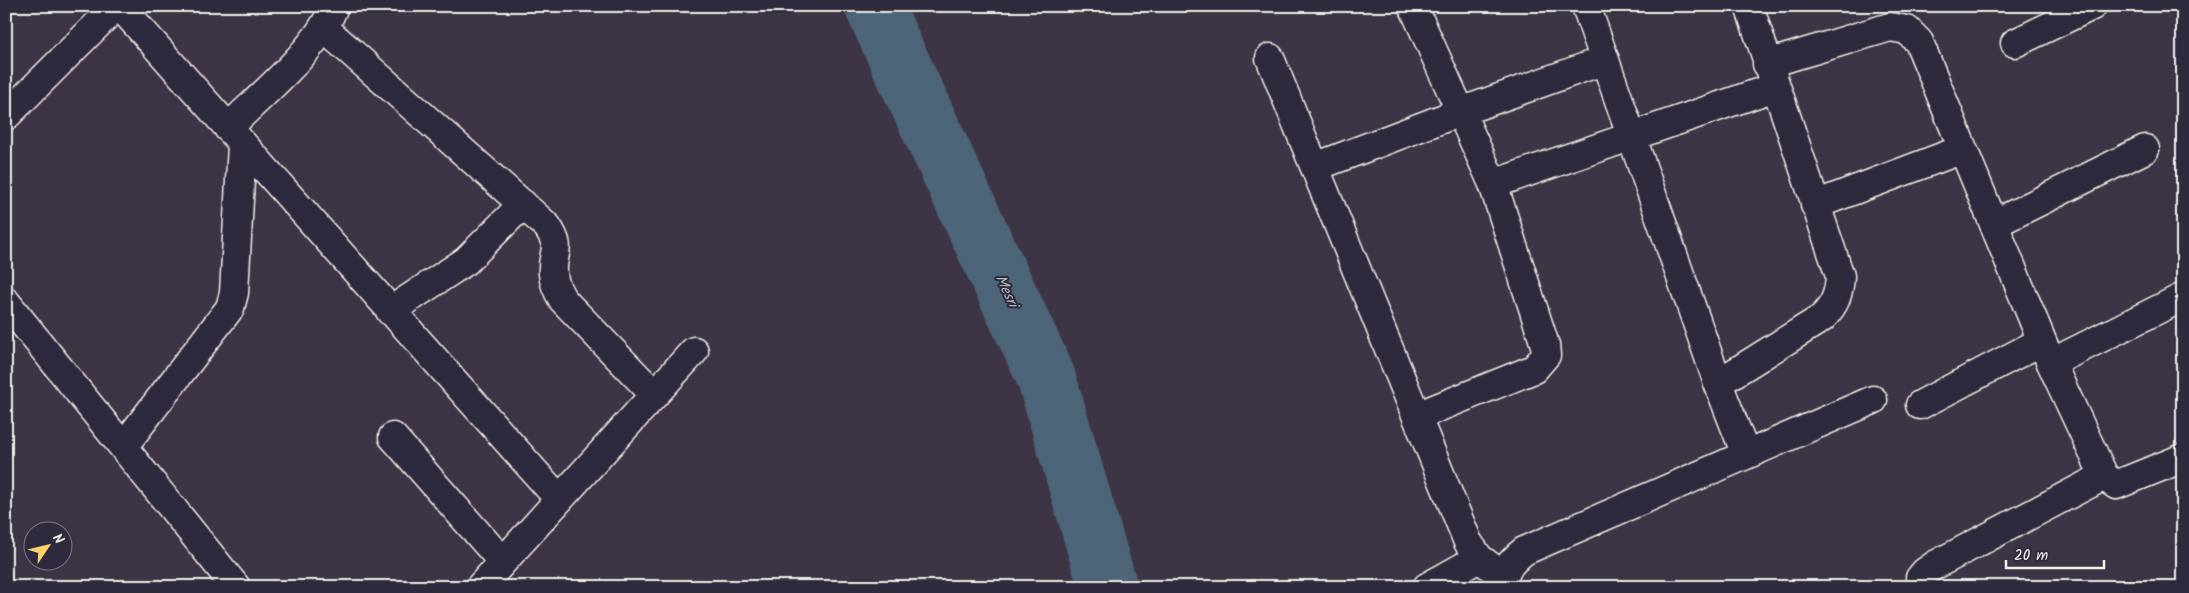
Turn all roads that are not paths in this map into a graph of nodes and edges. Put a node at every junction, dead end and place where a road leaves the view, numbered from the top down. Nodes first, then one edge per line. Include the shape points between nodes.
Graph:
1 (118, 6) edge
2 (1413, 6) edge
3 (1586, 6) edge
4 (1749, 6) edge
5 (2092, 6) edge
6 (329, 17) edge
7 (1904, 18) edge
8 (2015, 43) dead end
9 (1270, 58) dead end
10 (1605, 60) junction
11 (1771, 76) junction
12 (1460, 112) junction
13 (6, 116) edge
14 (235, 136) junction
15 (1631, 136) junction
16 (1963, 149) junction
17 (2144, 149) dead end
18 (1315, 167) junction
19 (1493, 184) junction
20 (523, 204) junction
21 (1815, 205) junction
22 (1994, 224) junction
23 (2183, 297) edge
24 (6, 302) edge
25 (390, 311) junction
26 (694, 351) dead end
27 (2046, 352) junction
28 (1718, 383) junction
29 (654, 394) junction
30 (1874, 400) dead end
31 (1920, 405) dead end
32 (1417, 416) junction
33 (393, 437) dead end
34 (123, 447) junction
35 (1746, 456) junction
36 (2183, 458) edge
37 (2104, 476) junction
38 (559, 499) junction
39 (1479, 558) junction
40 (502, 561) junction
41 (1503, 581) edge
42 (482, 586) edge
43 (236, 587) edge
44 (1427, 587) edge
45 (1922, 587) edge

1 - 13 street
1 - 14 street
2 - 12 street
3 - 10 street
4 - 11 street
5 - 8 street
6 - 14 street via 312,44
6 - 20 street
7 - 11 street via 1890,27
7 - 16 street via 1919,42
9 - 18 street
10 - 12 street
10 - 15 street
11 - 15 street
11 - 21 street
12 - 18 street
12 - 19 street
14 - 25 street
14 - 34 street via 234,293 230,308
15 - 19 street
15 - 28 street
16 - 21 street
16 - 22 street
17 - 22 street
18 - 32 street
19 - 32 street via 1546,355 1534,369
20 - 25 street via 466,261
20 - 29 street via 554,236 557,247 553,273 563,300
21 - 28 street via 1840,276 1839,294 1832,308 1822,318
22 - 27 street
23 - 27 street
24 - 34 street
25 - 38 street
26 - 29 street
27 - 31 street
27 - 37 street
28 - 35 street
29 - 38 street
30 - 35 street
32 - 39 street via 1468,542
33 - 40 street
34 - 43 street
35 - 41 street via 1524,551 1511,562
36 - 37 street via 2120,484 2113,484
37 - 45 street via 1934,565 1920,578
38 - 40 street
39 - 41 street
39 - 44 street
40 - 42 street

